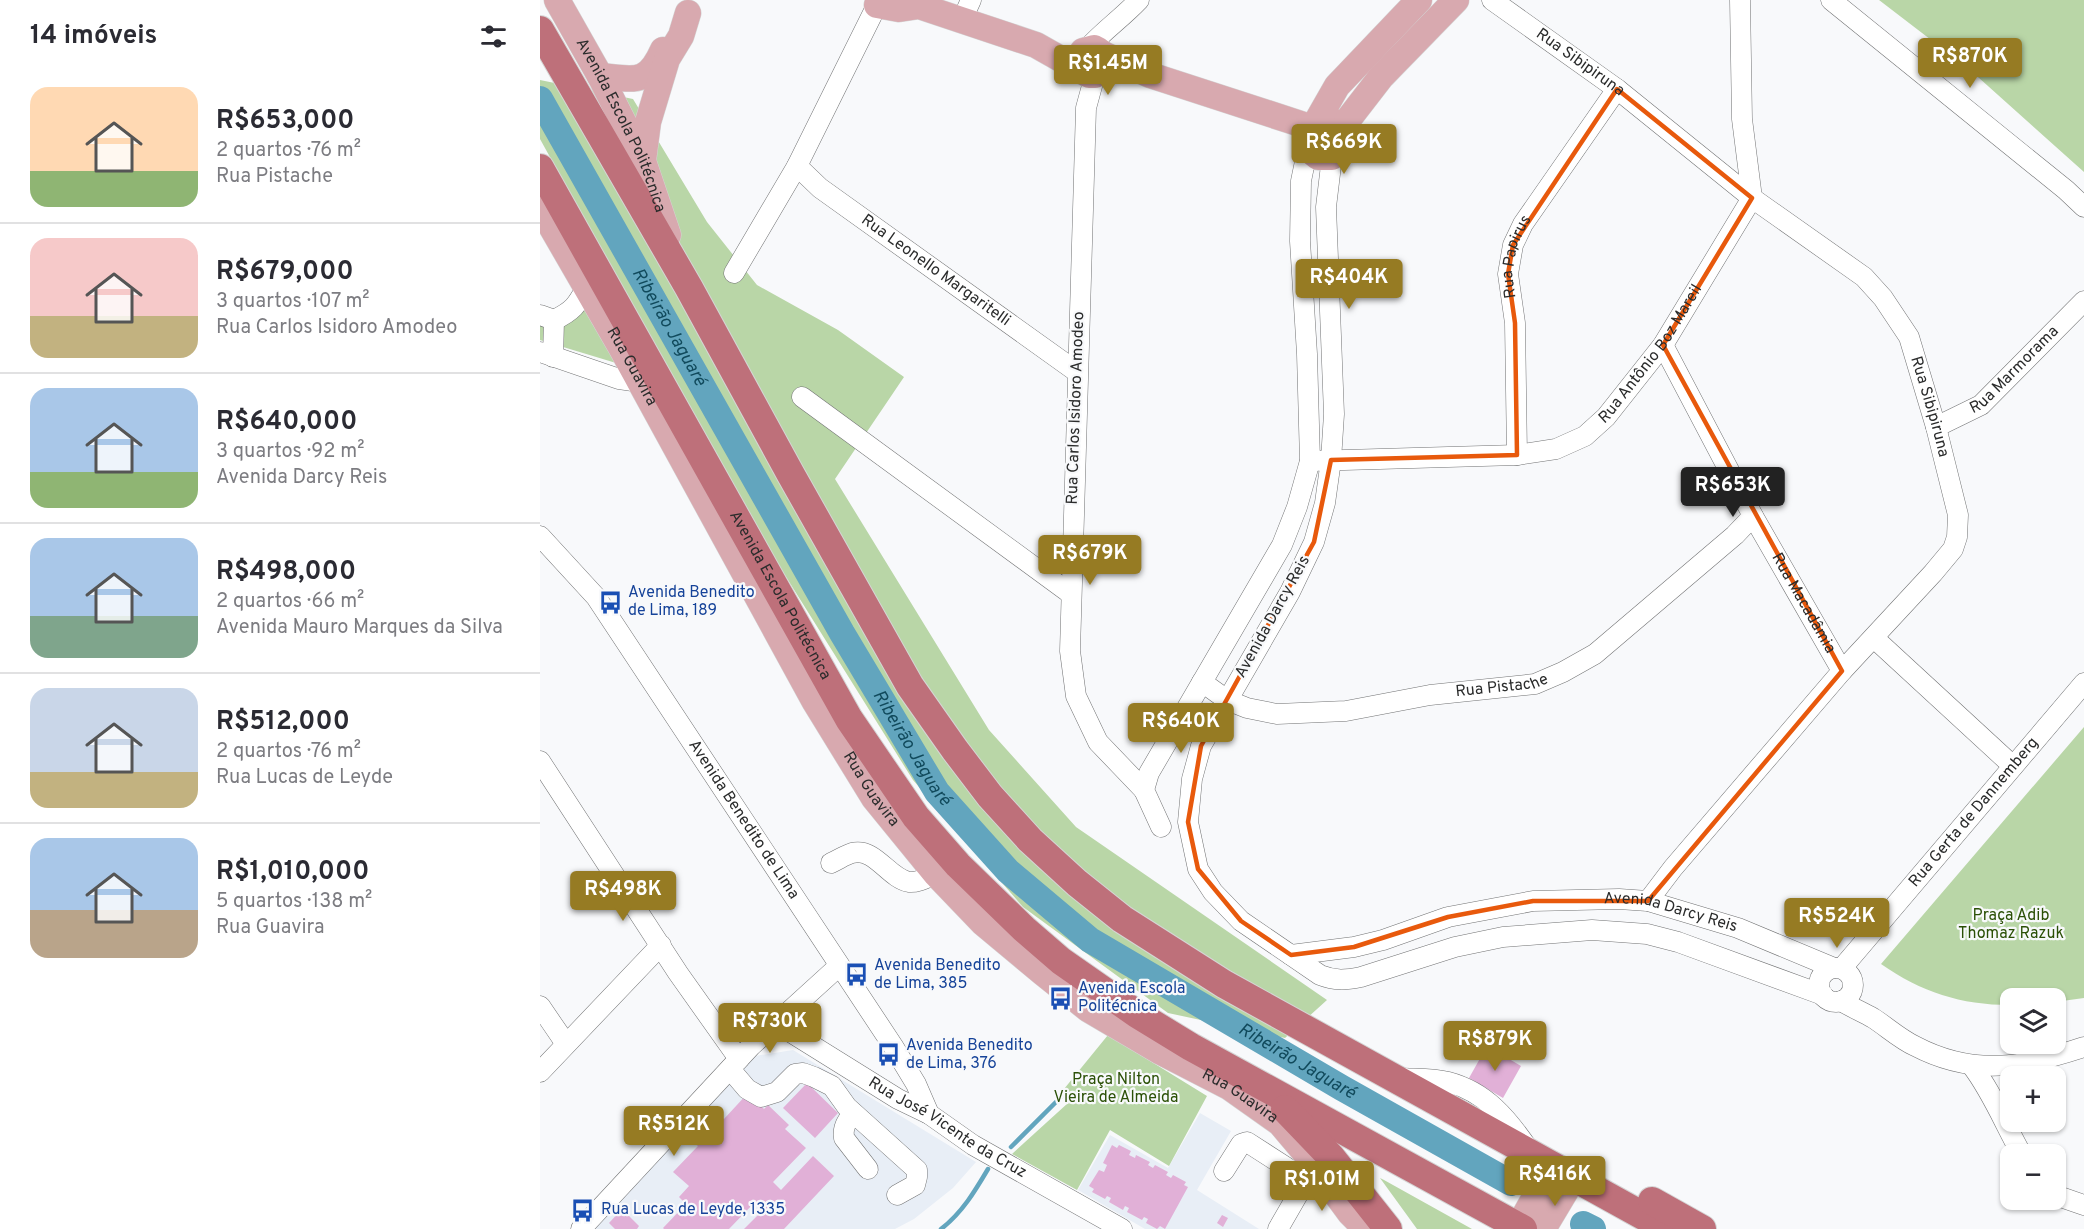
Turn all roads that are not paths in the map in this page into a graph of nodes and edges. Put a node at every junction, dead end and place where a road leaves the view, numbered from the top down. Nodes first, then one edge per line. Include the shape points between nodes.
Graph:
1 (556, 0) edge
2 (1138, 0) edge
3 (1419, 0) edge
4 (1456, 0) edge
5 (1492, 0) edge
6 (1740, 0) edge
7 (1830, 0) edge
8 (878, 3) edge
9 (918, 3) edge
10 (693, 6) edge
11 (540, 9) edge
12 (966, 10) edge
13 (540, 16) edge
14 (540, 30) edge
15 (574, 30) junction
16 (1093, 60) junction
17 (600, 76) junction
18 (1617, 89) junction
19 (1317, 138) junction
20 (643, 161) junction
21 (797, 166) junction
22 (540, 168) edge
23 (1752, 198) junction
24 (540, 207) edge
25 (2084, 207) edge
26 (562, 227) junction
27 (734, 273) dead end
28 (586, 288) junction
29 (689, 288) junction
30 (2084, 301) edge
31 (547, 317) edge
32 (1663, 345) junction
33 (547, 354) edge
34 (1307, 371) junction
35 (1077, 372) junction
36 (640, 382) junction
37 (1334, 389) junction
38 (802, 397) dead end
39 (1936, 427) junction
40 (1517, 455) junction
41 (1310, 460) junction
42 (1331, 460) junction
43 (1753, 516) junction
44 (540, 536) edge
45 (1071, 594) junction
46 (1874, 638) junction
47 (1842, 670) junction
48 (1202, 682) junction
49 (2084, 683) edge
50 (1227, 700) junction
51 (540, 761) edge
52 (2013, 766) junction
53 (1144, 790) junction
54 (1161, 827) dead end
55 (831, 863) dead end
56 (936, 874) junction
57 (1648, 901) junction
58 (661, 945) junction
59 (1291, 955) junction
60 (839, 966) junction
61 (1838, 968) junction
62 (1832, 998) junction
63 (540, 1006) edge
64 (776, 1023) junction
65 (566, 1044) junction
66 (2084, 1047) edge
67 (734, 1064) junction
68 (1972, 1065) junction
69 (540, 1072) edge
70 (1260, 1084) junction
71 (853, 1113) junction
72 (929, 1114) junction
73 (2016, 1144) edge
74 (1552, 1165) junction
75 (868, 1169) dead end
76 (1224, 1171) dead end
77 (1310, 1172) junction
78 (897, 1195) dead end
79 (2066, 1199) edge
80 (2084, 1205) edge
81 (1525, 1228) edge
82 (581, 1229) edge
83 (1122, 1229) edge
84 (1278, 1229) edge
85 (1366, 1229) edge
86 (1388, 1229) edge
87 (1667, 1229) edge
88 (1702, 1229) edge

1 - 11 main road
1 - 15 main road, Avenida Escola Politécnica
2 - 16 street, Rua Carlos Isidoro Amodeo
3 - 19 main road, Avenida Darcy Reis via 1337,86
4 - 19 main road via 1381,77 1347,121 1343,147
5 - 18 street, Rua Sibipiruna
6 - 23 street via 1742,119
7 - 25 street
8 - 9 main road via 899,9
8 - 21 street
9 - 12 main road
10 - 17 main road via 672,31 654,68 639,79
10 - 20 main road via 667,59 648,122
12 - 16 main road via 1036,45
13 - 15 main road
14 - 29 highway, Avenida Escola Politécnica
15 - 17 main road, Avenida Escola Politécnica
16 - 19 main road via 1150,75
16 - 35 street, Rua Carlos Isidoro Amodeo via 1086,108
17 - 20 main road, Avenida Escola Politécnica
18 - 23 street, Rua Sibipiruna
18 - 40 street, Rua Papirus via 1513,245 1508,274 1515,323
19 - 34 street, Avenida Darcy Reis via 1301,181
19 - 37 street, Avenida Darcy Reis via 1326,207
20 - 29 main road, Avenida Escola Politécnica
21 - 27 street
21 - 35 street, Rua Leonello Margaritelli via 820,188
22 - 26 highway, Avenida Escola Politécnica
23 - 32 street, Rua Antônio Boz Mareil
23 - 39 street, Rua Sibipiruna via 1864,277 1883,298 1909,337
24 - 26 main road, Rua Guavira
26 - 28 main road, Rua Guavira
26 - 70 highway, Avenida Escola Politécnica via 849,719 916,817 958,866 1061,961 1137,1014
28 - 31 street via 568,314
28 - 36 main road, Rua Guavira
29 - 74 highway, Avenida Escola Politécnica via 910,686 990,796 1030,840 1122,919 1224,984
30 - 39 street, Rua Marmorama via 1981,405
31 - 33 street
32 - 40 street, Rua Antônio Boz Mareil via 1606,417 1585,436 1556,449
32 - 43 street, Rua Macadâmia
33 - 36 street via 619,379
34 - 37 street via 1319,385
34 - 41 street, Avenida Darcy Reis
35 - 45 street, Rua Carlos Isidoro Amodeo
36 - 56 main road, Rua Guavira via 848,758 874,798
37 - 42 street, Avenida Darcy Reis
38 - 45 street
39 - 46 street, Rua Sibipiruna via 1958,515 1957,537 1953,549
40 - 42 street, Rua Antônio Boz Mareil
41 - 42 street, Rua Antônio Boz Mareil
41 - 48 street, Avenida Darcy Reis via 1282,545
42 - 50 street, Avenida Darcy Reis via 1314,542 1290,592
43 - 47 street, Rua Macadâmia
43 - 50 street, Rua Pistache via 1594,654 1535,684 1430,695 1346,711 1277,714
44 - 60 street, Avenida Benedito de Lima via 596,597
45 - 53 street, Rua Carlos Isidoro Amodeo via 1070,651 1076,696 1098,742
46 - 47 street, Rua Sibipiruna
46 - 52 street
47 - 57 street, Rua Sibipiruna
48 - 50 street, Rua Pistache
48 - 53 street, Avenida Darcy Reis via 1156,759
49 - 52 street, Rua Gerta de Dannemberg
50 - 59 street, Avenida Darcy Reis via 1202,746 1192,779 1188,822 1198,868 1213,892 1241,921
51 - 58 street
52 - 61 street, Rua Gerta de Dannemberg
53 - 54 street
55 - 56 street via 854,852 868,854 898,878 910,882
56 - 77 main road, Rua Guavira via 983,923 1088,1009 1252,1102 1280,1123
57 - 59 street, Avenida Darcy Reis via 1533,901 1448,917 1354,947
57 - 61 street, Avenida Darcy Reis via 1738,928
58 - 65 street
58 - 67 street
59 - 62 street, Avenida Darcy Reis via 1320,975 1346,980 1455,947 1503,937 1592,930 1622,932 1678,942
60 - 64 street
60 - 72 street, Avenida Benedito de Lima via 901,1059
61 - 62 street via 1826,971 1821,979 1820,987
61 - 62 street via 1850,974 1853,987 1849,996
62 - 68 street, Avenida Darcy Reis via 1873,1018 1915,1046
63 - 65 street
64 - 67 street
64 - 72 street, Rua José Vicente da Cruz
65 - 69 street
66 - 68 street, Avenida Darcy Reis via 2020,1064
67 - 71 street via 747,1089 761,1097 777,1092 795,1074 803,1072 832,1086
67 - 82 street
68 - 73 street
70 - 81 highway, Avenida Escola Politécnica
70 - 86 highway via 1330,1157
71 - 75 street via 846,1123 844,1138
71 - 78 street via 917,1170 915,1185
72 - 83 street, Rua José Vicente da Cruz
74 - 81 main road, Avenida Escola Politécnica
74 - 87 highway, Avenida Escola Politécnica
74 - 88 highway via 1600,1172
76 - 77 street via 1240,1144 1247,1142
77 - 84 street
77 - 85 main road, Rua Guavira
79 - 80 street

